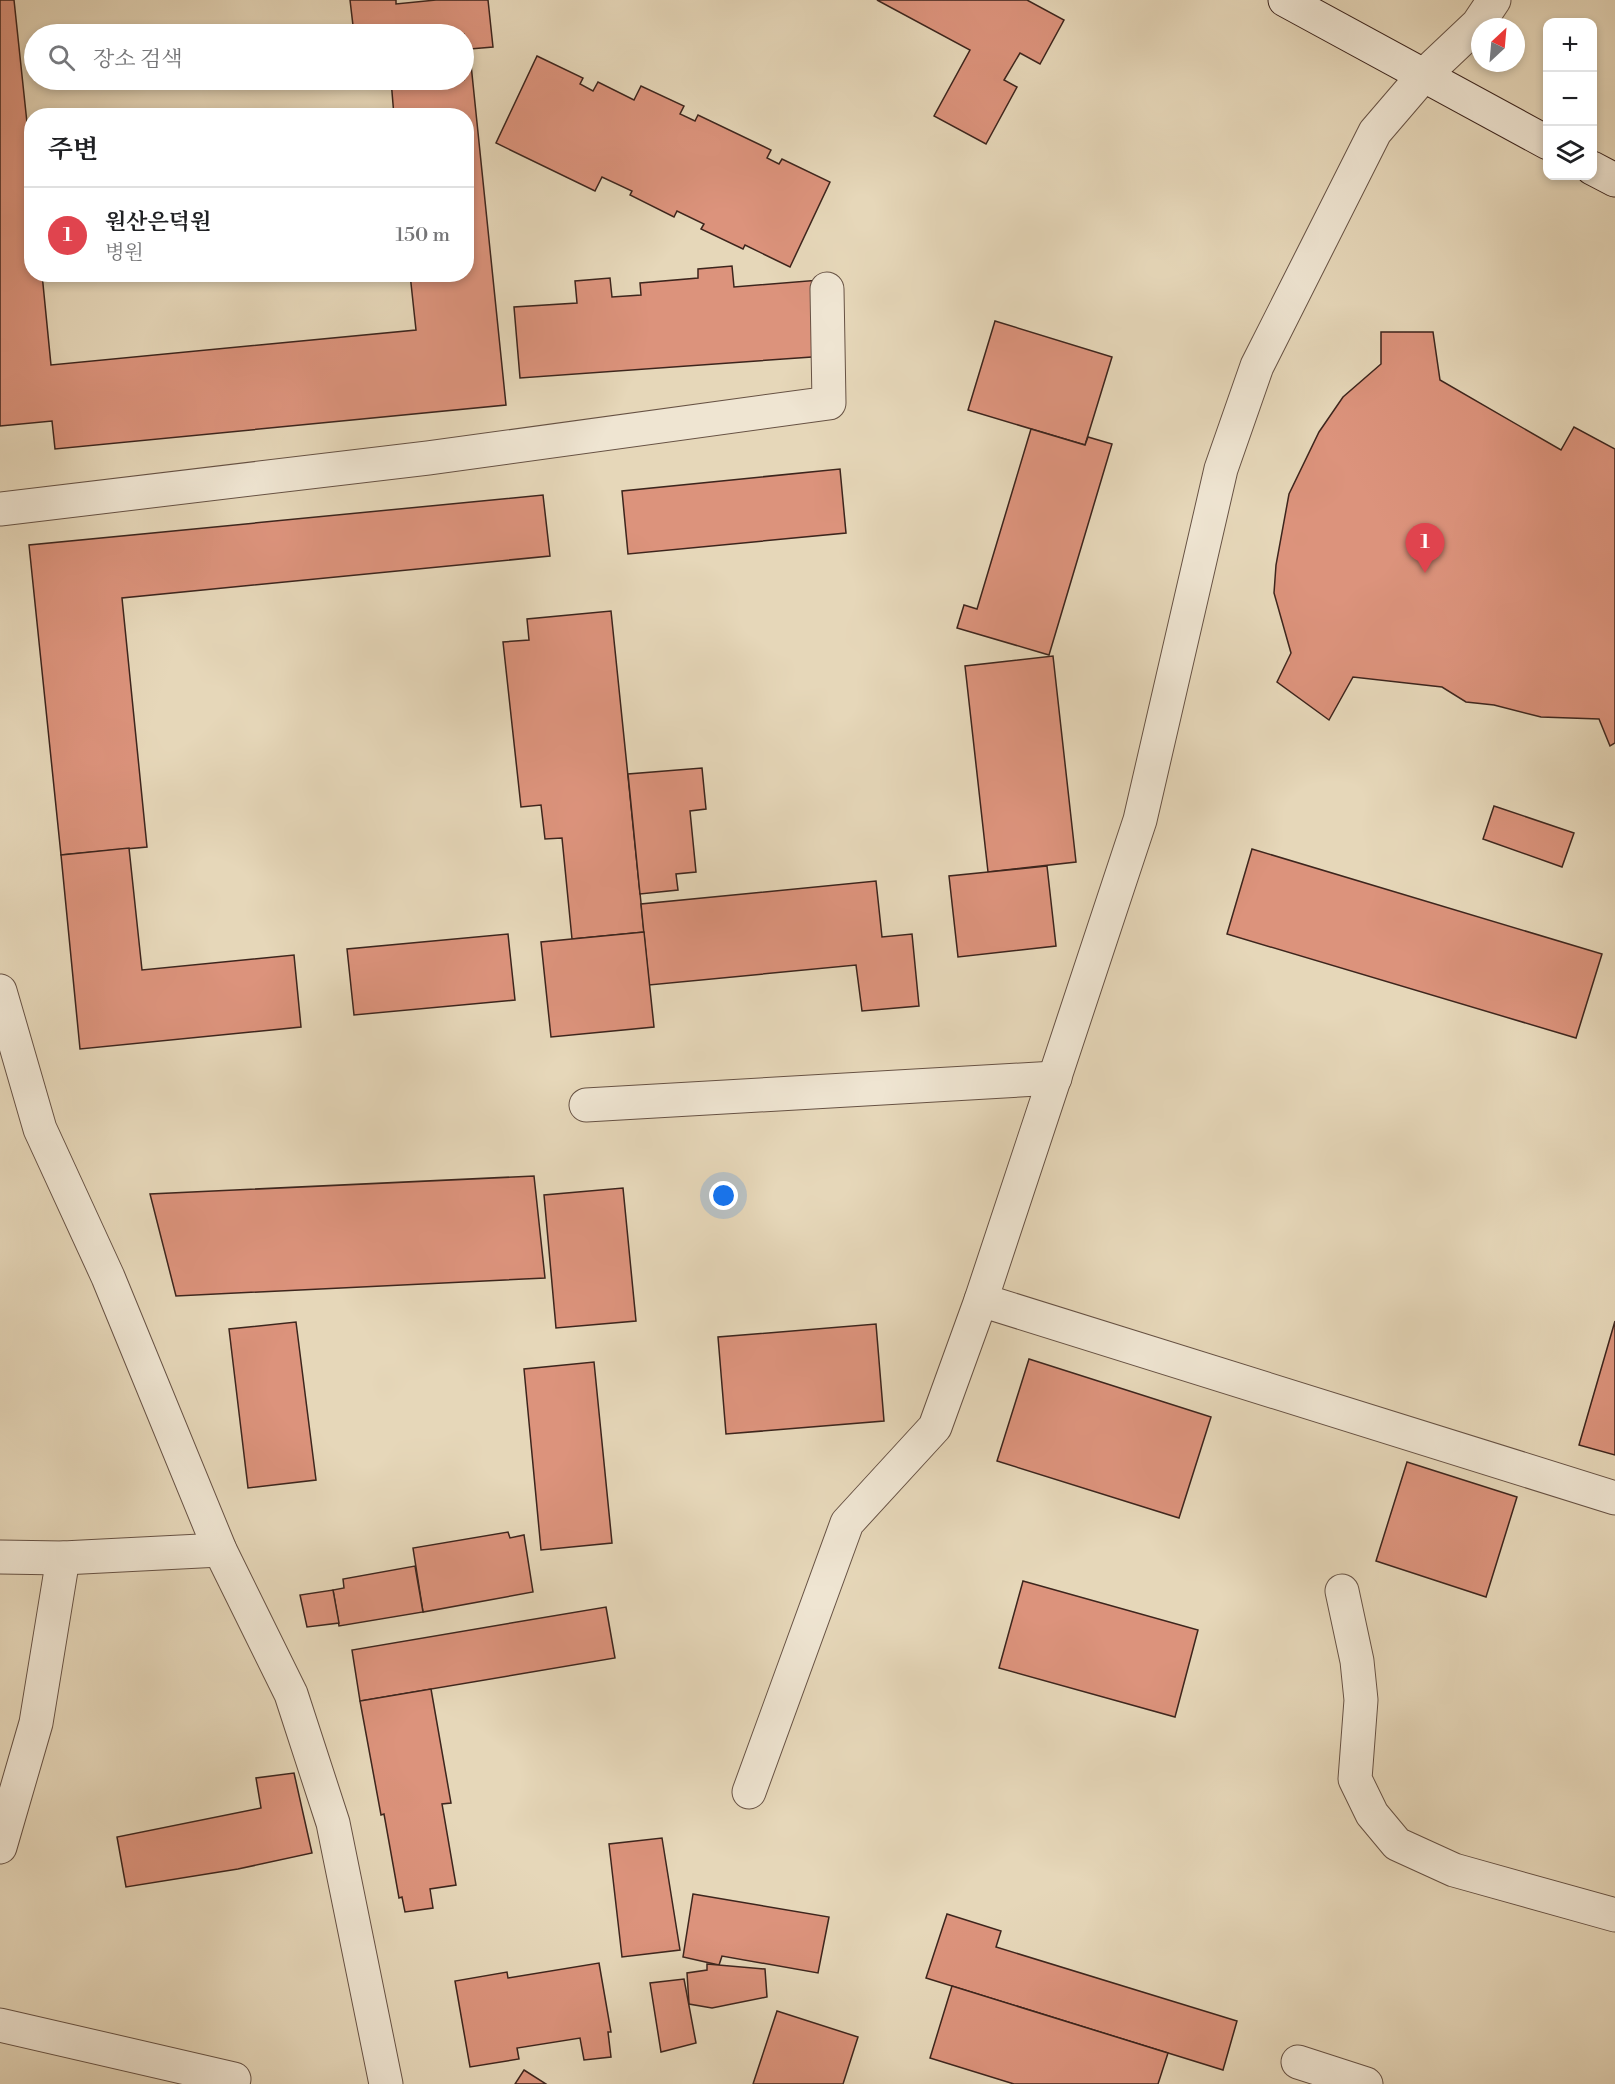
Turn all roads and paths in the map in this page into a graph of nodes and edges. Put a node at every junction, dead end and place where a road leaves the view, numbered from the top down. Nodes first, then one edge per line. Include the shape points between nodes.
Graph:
1 (1285, 0) edge
2 (1494, 0) edge
3 (1423, 76) junction
4 (1543, 140) edge
5 (1597, 170) edge
6 (1615, 180) edge
7 (827, 289) dead end
8 (0, 509) edge
9 (0, 991) edge
10 (1055, 1078) junction
11 (586, 1106) dead end
12 (981, 1300) junction
13 (1615, 1498) edge
14 (220, 1550) junction
15 (0, 1557) edge
16 (63, 1558) junction
17 (1342, 1591) dead end
18 (749, 1792) dead end
19 (0, 1847) edge
20 (1615, 1916) edge
21 (0, 2025) edge
22 (1298, 2062) dead end
23 (234, 2079) dead end
24 (386, 2084) edge
25 (1366, 2084) edge

1 - 3 street
2 - 3 street via 1478,24
3 - 4 street
3 - 10 street via 1375,132 1257,366 1221,470 1140,820
5 - 6 street
7 - 8 street via 829,403 440,456
9 - 14 street via 40,1129 108,1278
10 - 11 street
10 - 12 street
12 - 13 street
12 - 18 street via 935,1427 847,1523
14 - 16 street
14 - 24 street via 291,1694 333,1823
15 - 16 street
16 - 19 street via 36,1723
17 - 20 street via 1361,1700 1355,1779 1372,1814 1397,1844 1454,1870
21 - 23 street
22 - 25 street

